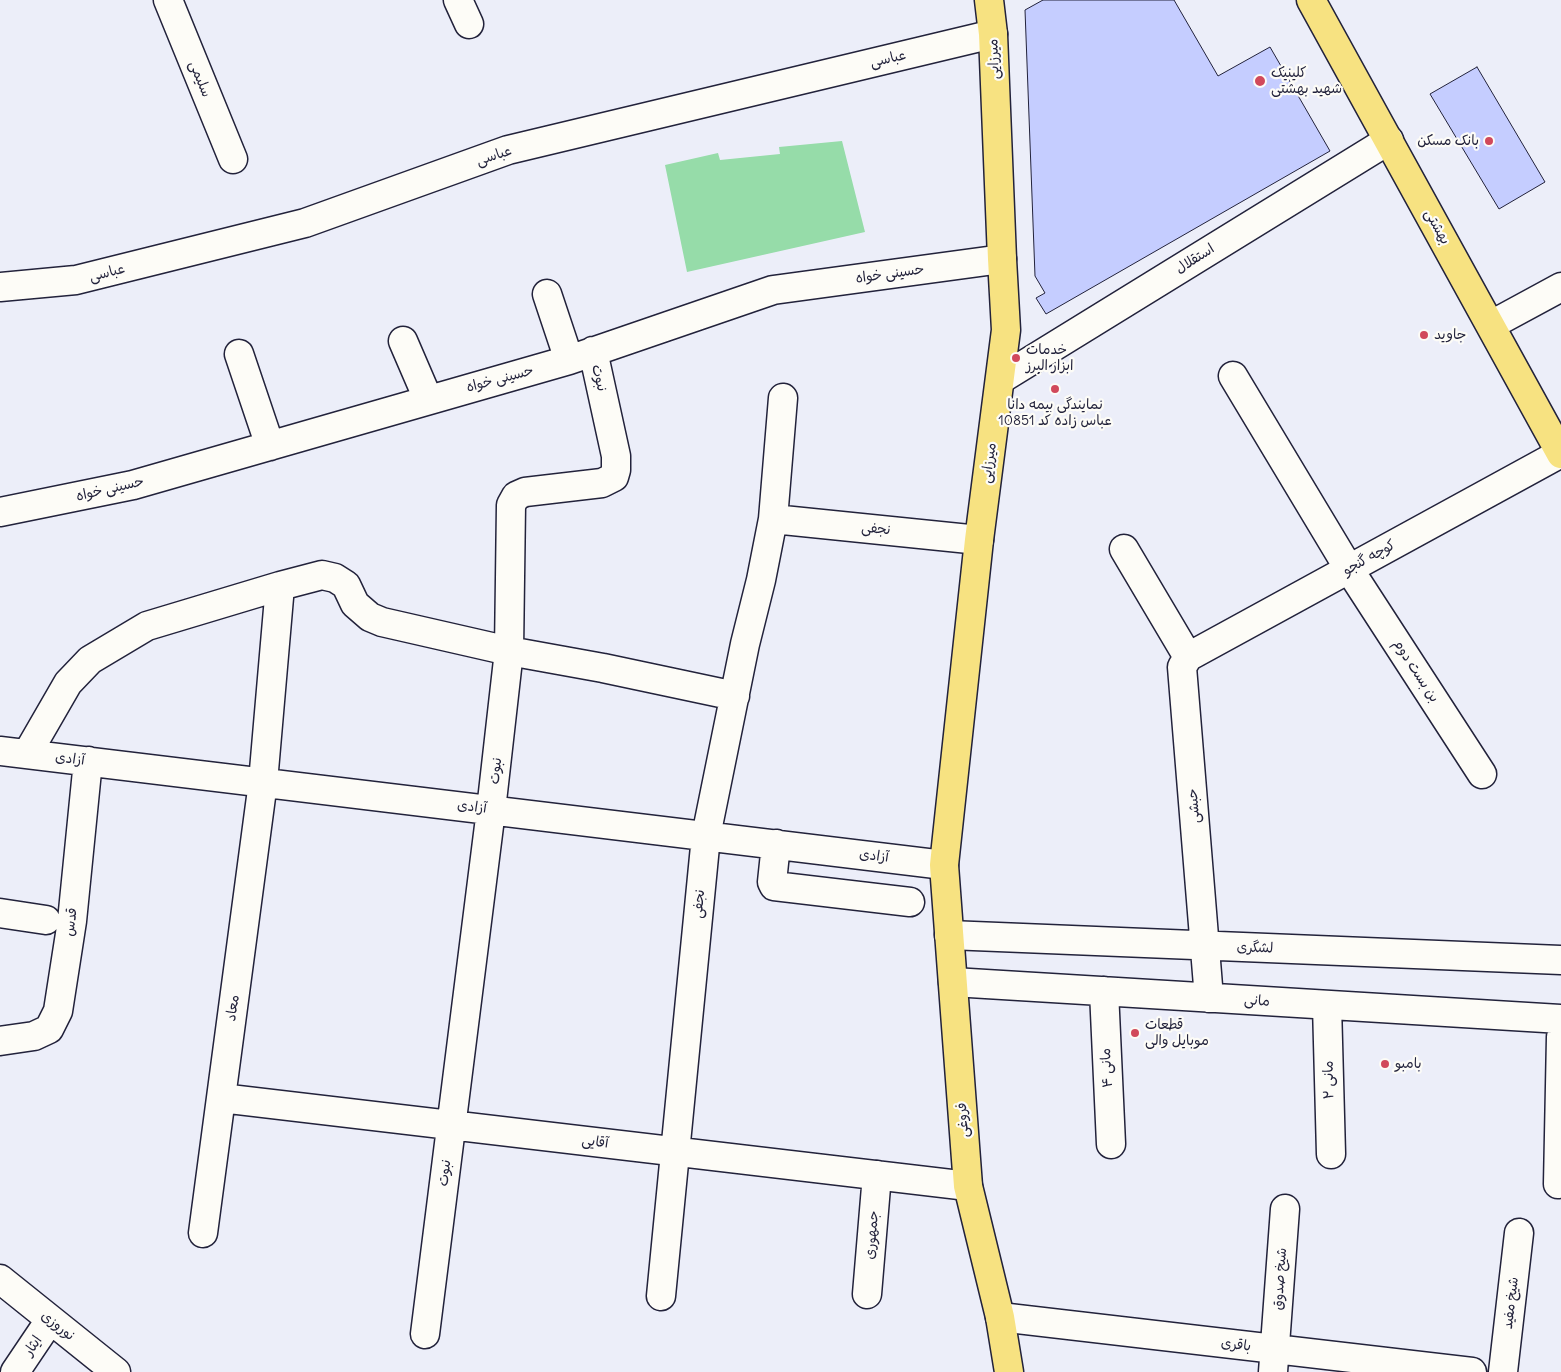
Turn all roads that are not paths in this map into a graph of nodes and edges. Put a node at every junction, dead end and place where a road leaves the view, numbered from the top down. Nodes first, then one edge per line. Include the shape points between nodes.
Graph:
1 (168, 0) edge
2 (458, 0) edge
3 (989, 0) edge
4 (1311, 0) edge
5 (470, 24) dead end
6 (993, 34) junction
7 (1389, 140) junction
8 (233, 158) dead end
9 (1002, 259) junction
10 (0, 287) edge
11 (1561, 287) edge
12 (547, 294) dead end
13 (1491, 325) junction
14 (403, 341) dead end
15 (239, 354) dead end
16 (581, 356) junction
17 (1233, 376) dead end
18 (1001, 379) junction
19 (783, 398) dead end
20 (428, 399) junction
21 (270, 446) junction
22 (1561, 454) edge
23 (0, 512) edge
24 (773, 519) junction
25 (979, 540) junction
26 (1124, 549) dead end
27 (1349, 569) junction
28 (280, 586) junction
29 (509, 651) junction
30 (1185, 662) junction
31 (735, 696) junction
32 (0, 750) edge
33 (27, 754) junction
34 (88, 761) junction
35 (1482, 774) dead end
36 (263, 782) junction
37 (491, 810) junction
38 (706, 836) junction
39 (776, 844) junction
40 (944, 865) junction
41 (910, 902) dead end
42 (0, 913) edge
43 (46, 920) dead end
44 (949, 935) junction
45 (1206, 946) junction
46 (1561, 960) edge
47 (953, 982) junction
48 (1104, 991) junction
49 (1209, 998) junction
50 (1327, 1005) junction
51 (1561, 1019) edge
52 (1561, 1036) edge
53 (0, 1041) edge
54 (221, 1098) junction
55 (452, 1125) junction
56 (1111, 1144) dead end
57 (676, 1152) junction
58 (1331, 1154) dead end
59 (877, 1175) junction
60 (1558, 1184) dead end
61 (968, 1186) junction
62 (1285, 1209) dead end
63 (1519, 1233) dead end
64 (203, 1234) dead end
65 (0, 1279) edge
66 (867, 1294) dead end
67 (662, 1296) dead end
68 (1000, 1317) junction
69 (50, 1320) junction
70 (425, 1334) dead end
71 (1274, 1361) edge
72 (15, 1372) edge
73 (116, 1372) edge
74 (1009, 1372) edge
75 (1472, 1372) edge
76 (1503, 1372) edge

1 - 8 street, سلیمی
2 - 5 street
3 - 6 main road, میرزایی
4 - 7 main road, بهشتی
6 - 9 main road, میرزایی
6 - 10 street, عباسی via 508,150 286,228 76,280
7 - 13 main road, بهشتی
7 - 18 street, استقلال
9 - 16 street, حسینی خواه via 773,290
9 - 18 main road, میرزایی via 1006,330
11 - 13 street
12 - 16 street, نبوت
13 - 22 main road, بهشتی
14 - 20 street
15 - 21 street
16 - 20 street, حسینی خواه
16 - 29 street, نبوت via 616,456 616,470 614,477 602,483 525,492 516,496 511,505
17 - 27 street, بن بست دوم
18 - 25 main road, میرزایی
19 - 24 street, نجفی
20 - 21 street, حسینی خواه
21 - 23 street, حسینی خواه via 133,485
22 - 27 street, کوچه گنجو
24 - 25 street, نجفی
24 - 31 street, نجفی
25 - 40 main road, میرزایی
26 - 30 street, حبشی
27 - 30 street, کوچه گنجو
27 - 35 street, بن بست دوم
28 - 29 street via 322,575 335,578 346,585 355,604 370,617
28 - 33 street via 146,626 90,660 68,683
28 - 36 street, معاد
29 - 31 street
29 - 37 street, نبوت
30 - 45 street, حبشی
31 - 38 street, نجفی
32 - 33 street, آزادی
33 - 34 street, آزادی
34 - 36 street, آزادی
34 - 53 street, قدس via 72,921 58,1011 49,1029 34,1036
36 - 37 street, آزادی
36 - 54 street, معاد
37 - 38 street, آزادی
37 - 55 street, نبوت
38 - 39 street, آزادی
38 - 57 street, نجفی
39 - 40 street, آزادی
39 - 41 street via 774,886
40 - 44 main road, فروغی
42 - 43 street
44 - 45 street, لشگری
44 - 47 main road, فروغی
45 - 46 street, لشگری
45 - 49 street, حبشی
47 - 48 street, مانی
47 - 61 main road, فروغی
48 - 49 street, مانی
48 - 56 street, مانی ۴
49 - 50 street, مانی
50 - 51 street, مانی
50 - 58 street, مانی ۲
52 - 60 street
54 - 55 street, آقایی
54 - 64 street, معاد
55 - 57 street, آقایی
55 - 70 street, نبوت
57 - 59 street, آقایی
57 - 67 street, نجفی
59 - 61 street, آقایی
59 - 66 street, جمهوری
61 - 68 main road, فروغی
62 - 71 street, شیخ صدوق
63 - 76 street, شیخ مفید
65 - 69 street, نوروزی
68 - 71 street, باقری
68 - 74 main road, فروغی
69 - 72 street, ایثار
69 - 73 street, نوروزی
71 - 75 street, باقری

